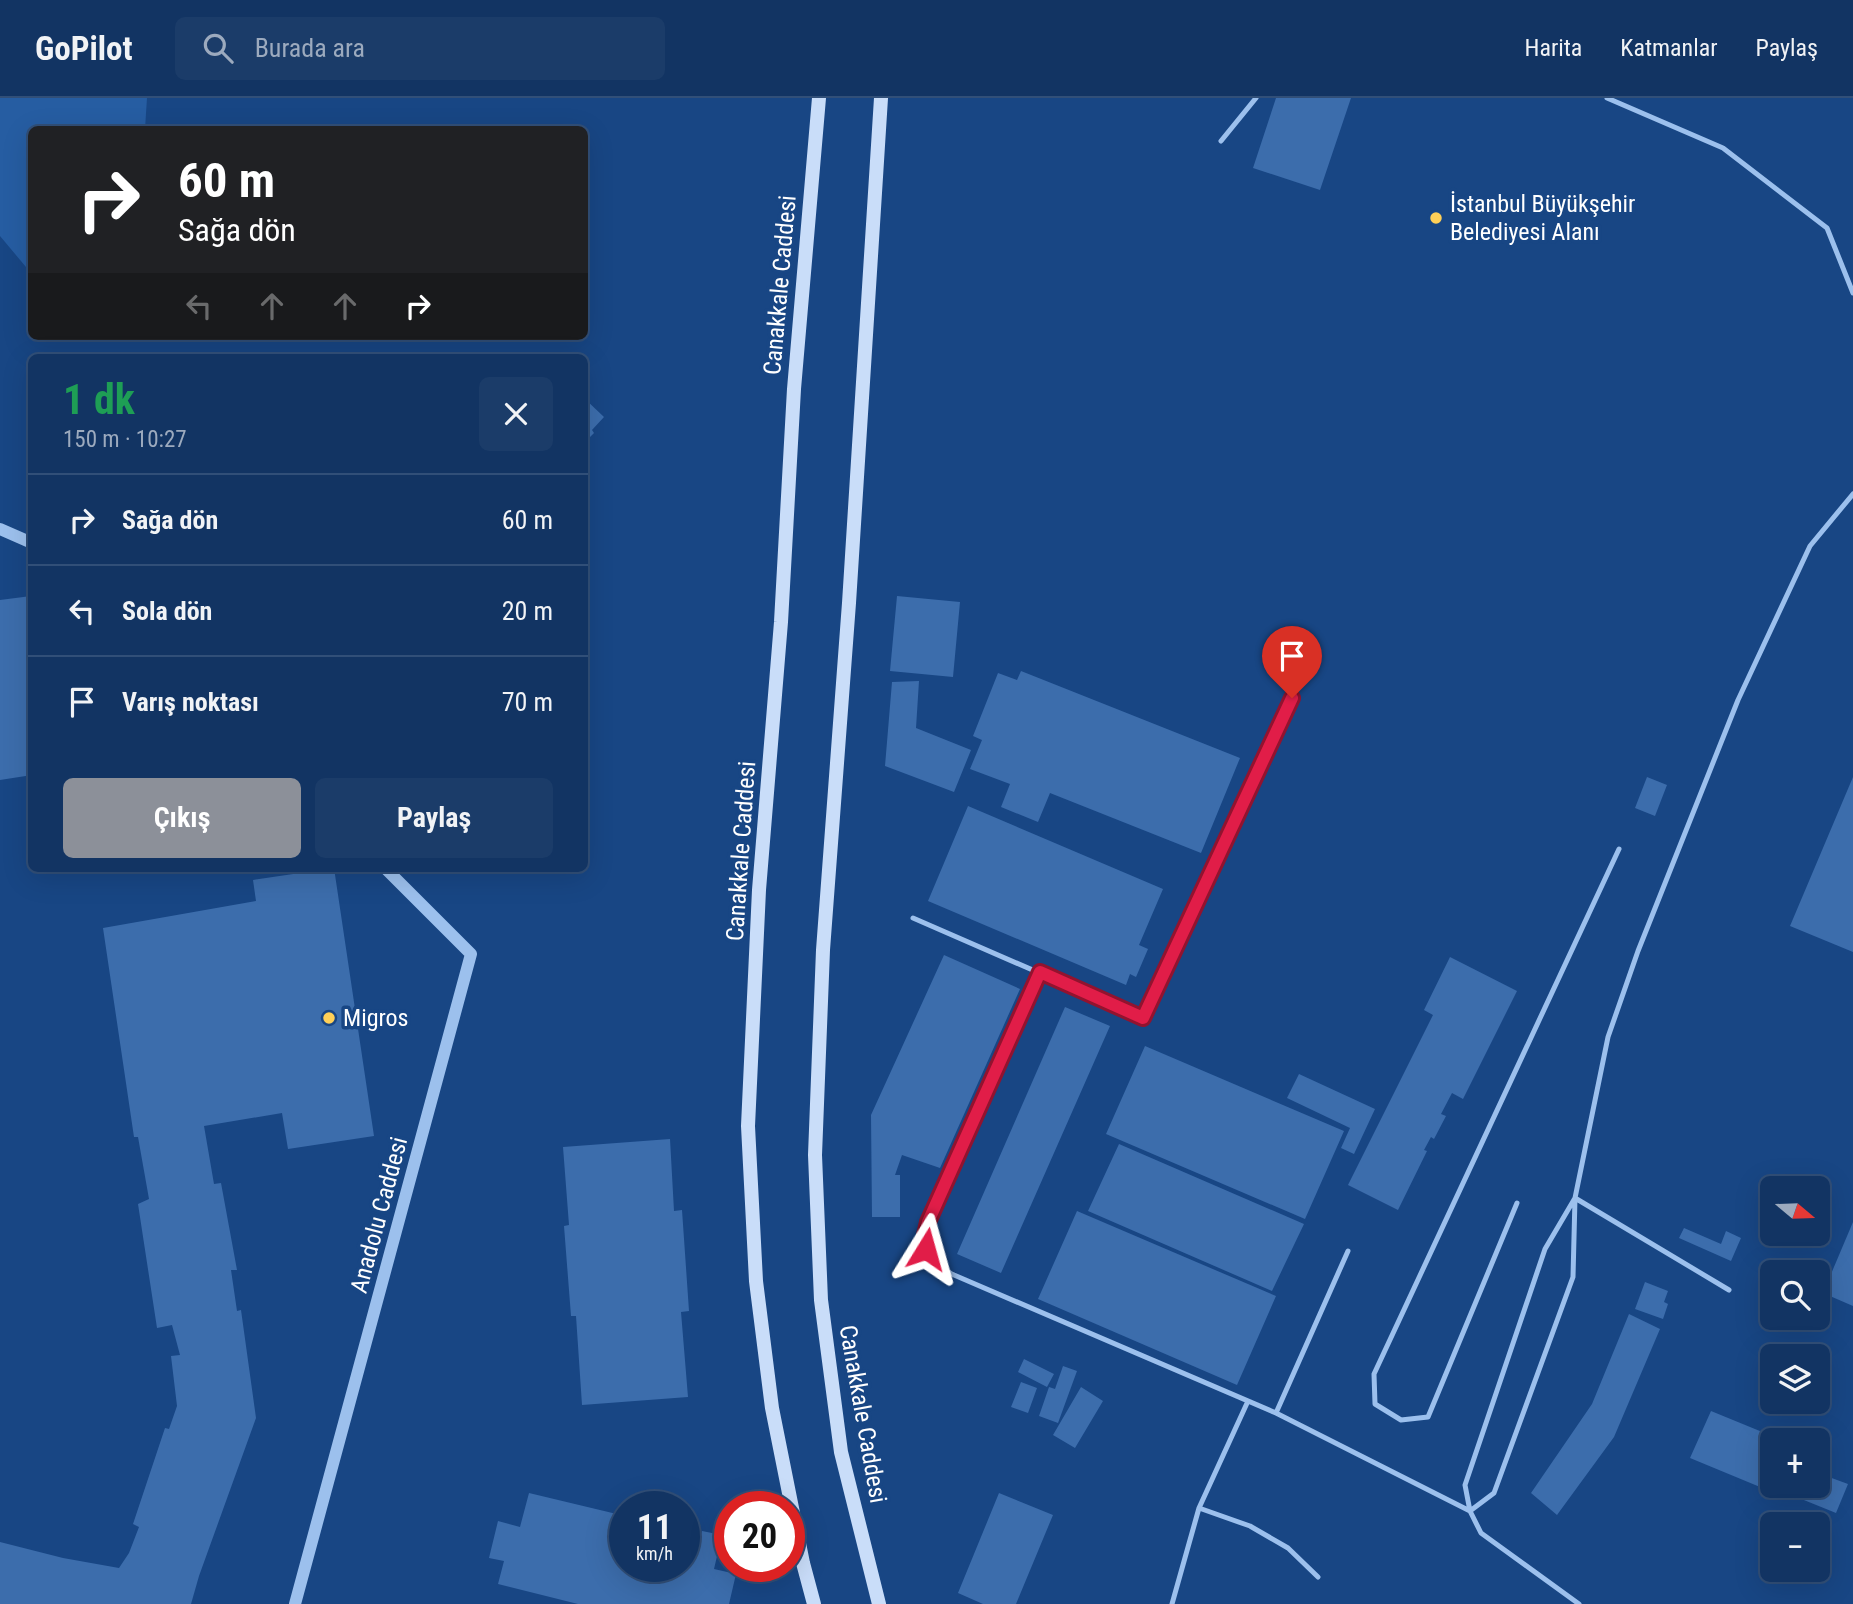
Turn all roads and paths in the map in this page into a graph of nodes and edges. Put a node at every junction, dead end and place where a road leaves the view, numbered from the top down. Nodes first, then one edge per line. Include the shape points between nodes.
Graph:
1 (819, 98) edge
2 (881, 98) edge
3 (1256, 98) edge
4 (1607, 98) edge
5 (1221, 141) dead end
6 (1853, 293) edge
7 (1853, 494) edge
8 (0, 530) edge
9 (28, 541) edge
10 (1292, 698) dead end
11 (1619, 849) dead end
12 (389, 872) edge
13 (913, 918) dead end
14 (1040, 972) junction
15 (1575, 1198) junction
16 (1517, 1203) dead end
17 (1348, 1251) dead end
18 (1729, 1290) dead end
19 (1248, 1401) junction
20 (1276, 1413) junction
21 (1199, 1507) junction
22 (1471, 1511) junction
23 (1318, 1577) dead end
24 (295, 1604) edge
25 (814, 1604) edge
26 (879, 1604) edge
27 (1172, 1604) edge
28 (1579, 1604) edge

1 - 25 main road, Canakkale Caddesi via 793,389 748,1126 756,1281 772,1408
2 - 26 main road, Canakkale Caddesi via 823,950 815,1155 821,1300 841,1452
3 - 5 lane
4 - 6 lane via 1723,148 1828,229
7 - 15 lane via 1810,546 1738,701 1647,928 1608,1037
8 - 9 street
10 - 14 lane via 1143,1018
11 - 16 lane via 1374,1374 1375,1404 1401,1420 1428,1417
12 - 24 street, Anadolu Caddesi via 471,954
13 - 14 lane
14 - 19 lane via 928,1222 926,1249 942,1270
15 - 18 lane
15 - 22 lane via 1545,1249 1465,1485
15 - 22 lane via 1573,1277 1494,1493
17 - 20 lane
19 - 20 lane
19 - 21 lane
20 - 22 lane
21 - 23 lane via 1250,1526 1289,1548
21 - 27 lane
22 - 28 lane via 1481,1533

